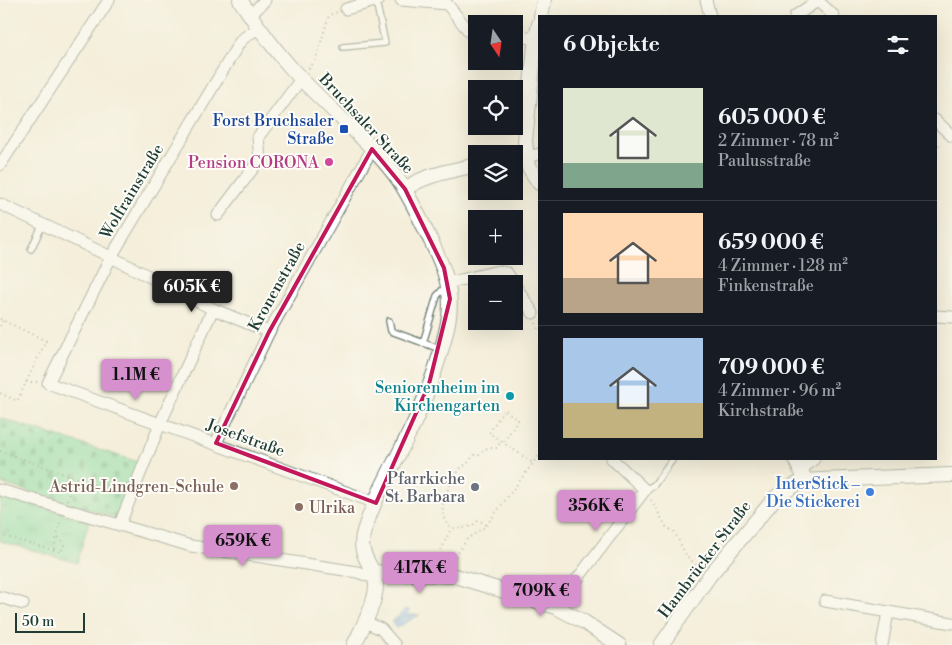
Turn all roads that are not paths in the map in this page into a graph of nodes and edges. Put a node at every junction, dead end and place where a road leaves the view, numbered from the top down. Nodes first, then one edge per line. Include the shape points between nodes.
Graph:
1 (108, 0) edge
2 (240, 0) edge
3 (265, 0) edge
4 (379, 0) edge
5 (401, 0) edge
6 (544, 0) edge
7 (706, 0) edge
8 (818, 0) edge
9 (346, 9) road end
10 (540, 15) edge
11 (710, 15) edge
12 (796, 15) edge
13 (833, 15) edge
14 (254, 22) junction
15 (468, 30) edge
16 (537, 31) edge
17 (523, 35) edge
18 (343, 47) dead end
19 (301, 79) junction
20 (937, 122) edge
21 (952, 136) edge
22 (372, 149) junction
23 (526, 156) edge
24 (0, 165) edge
25 (468, 167) edge
26 (538, 181) edge
27 (405, 189) junction
28 (0, 204) edge
29 (218, 215) dead end
30 (43, 224) junction
31 (30, 249) dead end
32 (111, 257) junction
33 (448, 283) junction
34 (213, 309) junction
35 (533, 314) dead end
36 (937, 316) edge
37 (952, 317) edge
38 (389, 321) dead end
39 (269, 332) junction
40 (424, 344) junction
41 (440, 348) junction
42 (48, 383) joint
43 (160, 424) junction
44 (216, 443) junction
45 (613, 460) edge
46 (672, 460) edge
47 (813, 460) edge
48 (801, 470) edge
49 (952, 475) edge
50 (0, 490) edge
51 (645, 490) junction
52 (376, 502) junction
53 (120, 524) junction
54 (374, 575) junction
55 (468, 580) junction
56 (0, 597) edge
57 (825, 601) dead end
58 (23, 604) dead end
59 (556, 607) junction
60 (888, 612) junction
61 (365, 622) junction
62 (952, 623) edge
63 (354, 645) edge
64 (395, 645) edge
65 (618, 645) edge
66 (661, 645) edge
67 (882, 645) edge

1 - 24 street
2 - 14 street, Bruchsaler Straße
3 - 14 street, Wolfrainstraße
4 - 9 street
4 - 18 lane via 385,43
5 - 15 street via 447,4
6 - 10 street
7 - 11 street
8 - 12 street
8 - 13 street
14 - 19 street, Bruchsaler Straße
14 - 32 street, Wolfrainstraße
16 - 17 street
16 - 23 street
19 - 22 street, Bruchsaler Straße
19 - 29 street via 258,137 260,160
20 - 21 street
22 - 27 street, Bruchsaler Straße
22 - 39 street, Kronenstraße
23 - 26 street
25 - 27 street via 418,180
27 - 33 street, Bruchsaler Straße via 444,268
28 - 30 street
30 - 31 lane
30 - 32 street
32 - 34 street
32 - 42 street, Wolfrainstraße
33 - 35 street via 498,271 507,273
33 - 40 lane via 437,296
33 - 41 street, Bruchsaler Straße via 448,318
34 - 39 street
34 - 43 street
36 - 37 street
38 - 40 lane via 391,331
39 - 44 street, Kronenstraße
40 - 41 lane
41 - 52 street, Bruchsaler Straße via 416,420
42 - 43 street, Josefstraße
43 - 44 street, Josefstraße
43 - 53 street
44 - 52 street, Josefstraße
45 - 51 street
46 - 51 lane via 654,485
47 - 48 street
48 - 49 street, Hambrücker Straße
48 - 66 street, Hambrücker Straße via 795,485 776,497 710,575
50 - 53 street
51 - 59 street
52 - 54 street, Bruchsaler Straße via 362,540 363,555
53 - 54 street via 191,546
54 - 55 street via 437,574
54 - 55 street via 383,580
54 - 61 street via 374,596
55 - 59 street
56 - 58 street
57 - 60 street
59 - 65 street
60 - 62 street
60 - 67 street
61 - 63 street
61 - 64 street via 382,629

